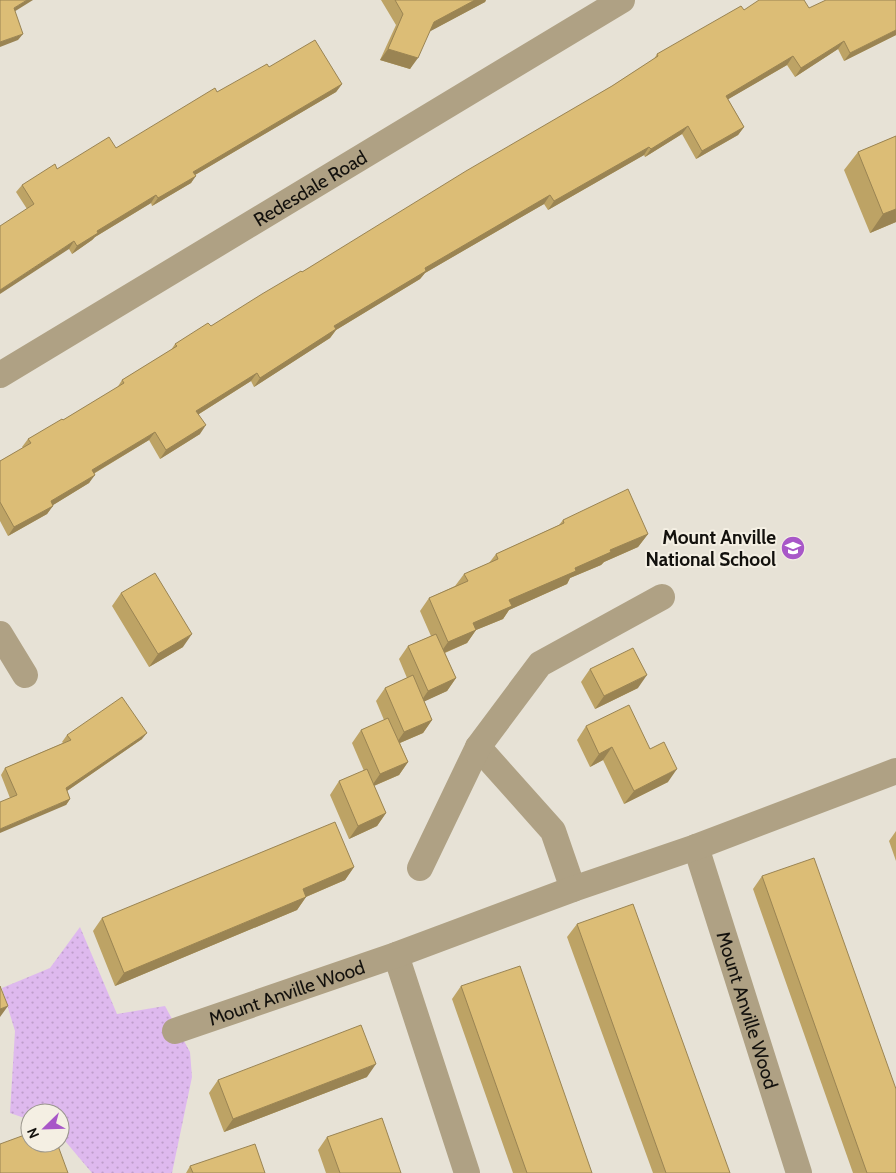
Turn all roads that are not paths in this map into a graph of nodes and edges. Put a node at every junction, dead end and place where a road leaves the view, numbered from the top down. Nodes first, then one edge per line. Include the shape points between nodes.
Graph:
1 (622, 0) edge
2 (0, 375) edge
3 (662, 597) dead end
4 (0, 634) edge
5 (24, 674) dead end
6 (478, 747) junction
7 (896, 771) edge
8 (696, 847) junction
9 (420, 868) dead end
10 (573, 889) junction
11 (396, 954) junction
12 (175, 1031) dead end
13 (467, 1173) edge
14 (799, 1173) edge

1 - 2 street, Redesdale Road
3 - 6 street via 540,664
4 - 5 street
6 - 9 street
6 - 10 street via 553,831
7 - 8 street, Mount Anville Wood
8 - 10 street, Mount Anville Wood
8 - 14 street, Mount Anville Wood
10 - 11 street, Mount Anville Wood
11 - 12 street, Mount Anville Wood
11 - 13 street

